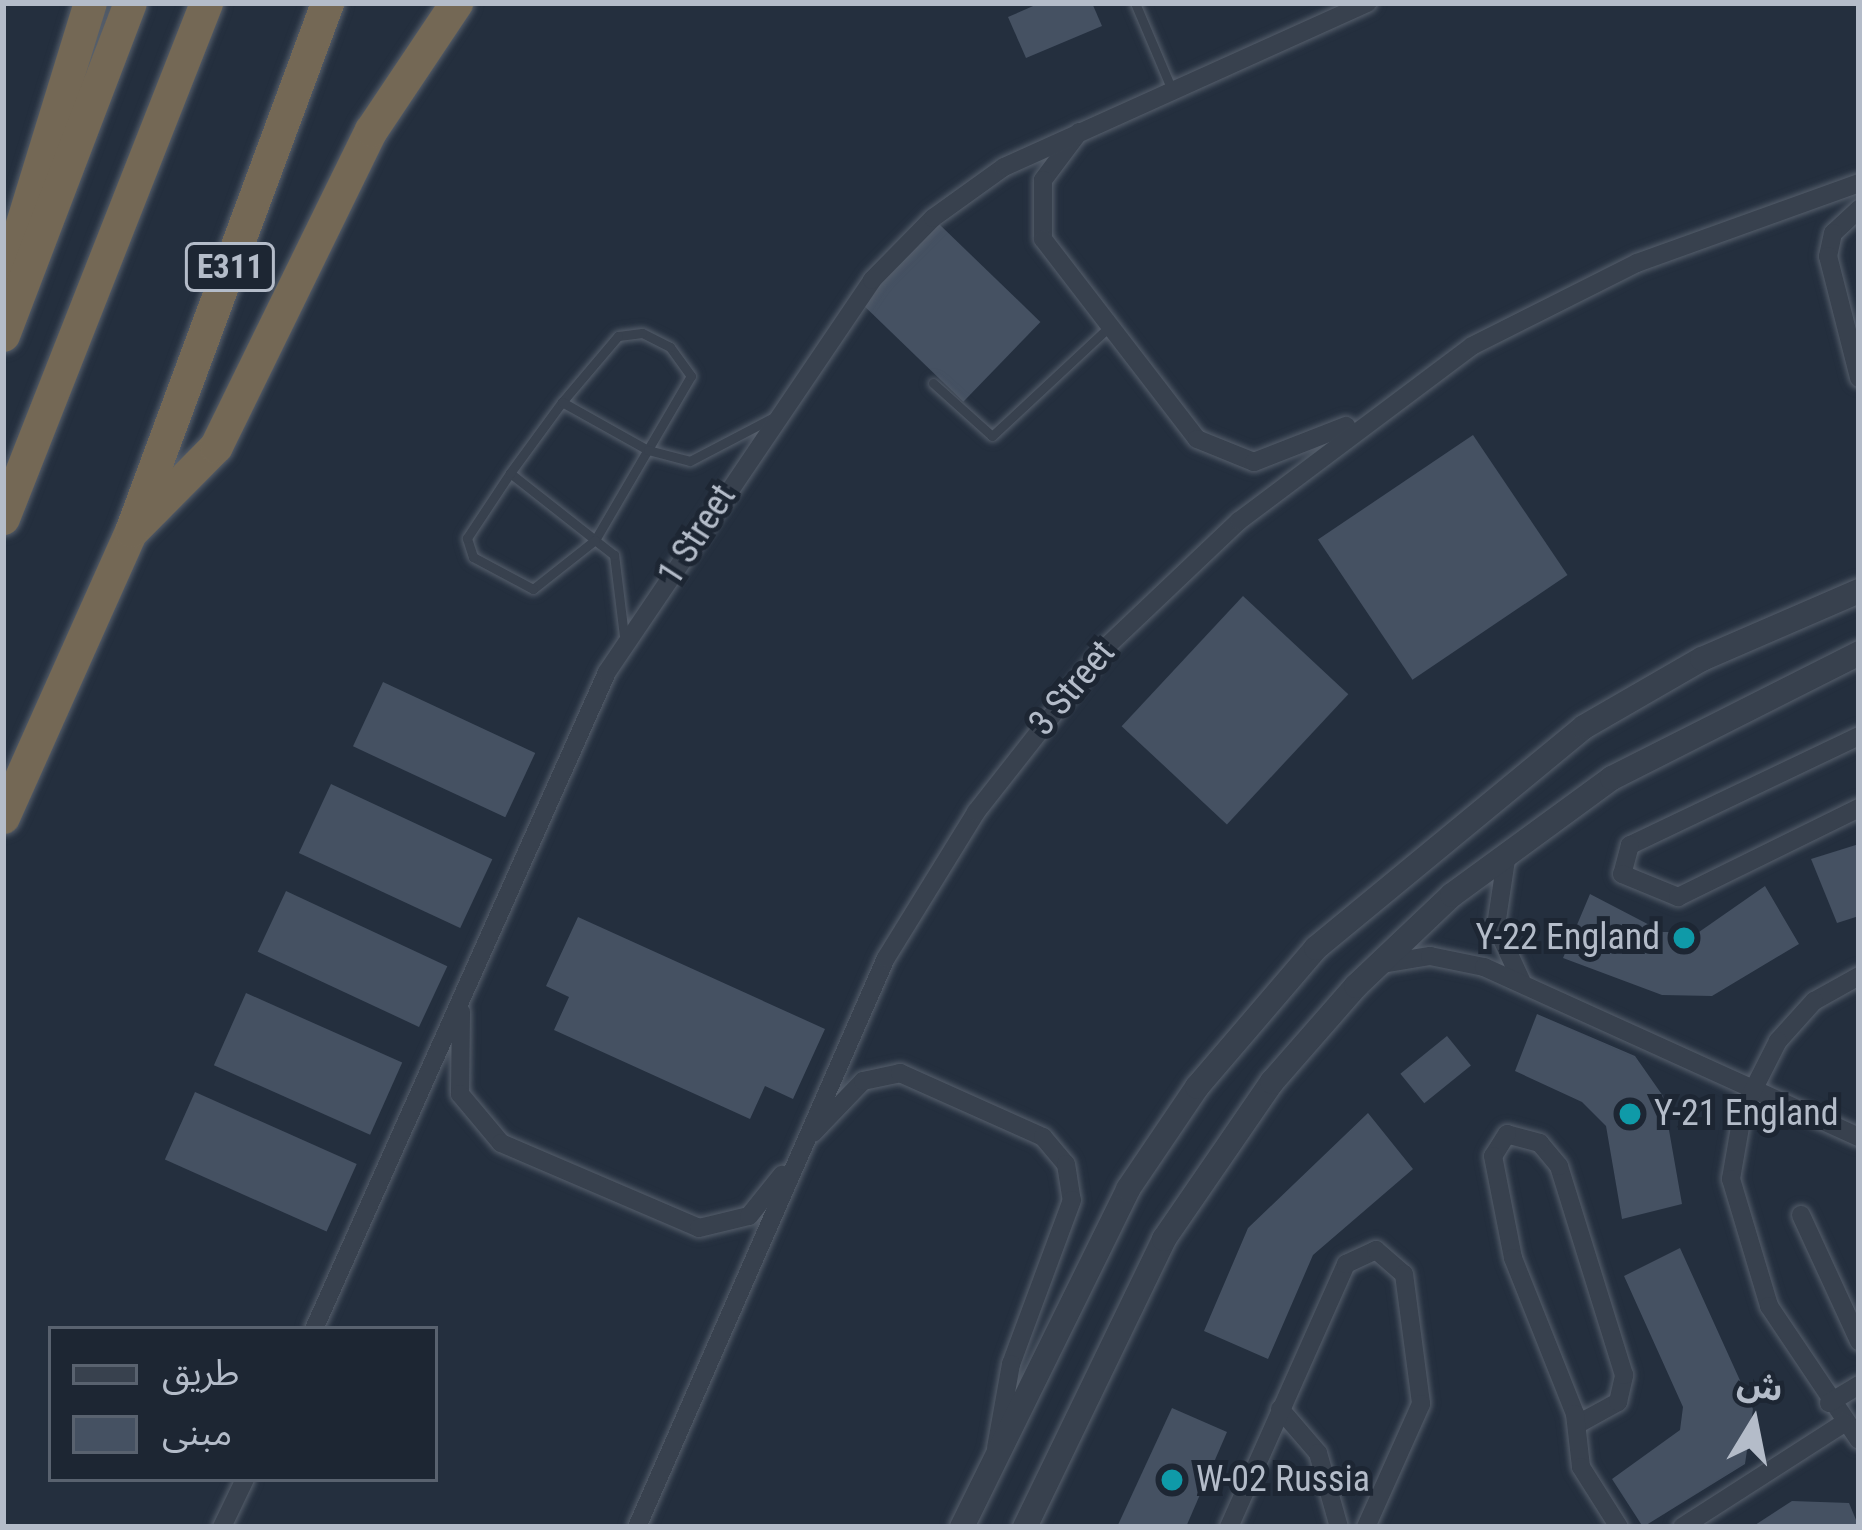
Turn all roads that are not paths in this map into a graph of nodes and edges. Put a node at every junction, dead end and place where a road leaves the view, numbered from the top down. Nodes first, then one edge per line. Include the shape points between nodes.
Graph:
1 (90, 3) edge
2 (130, 3) edge
3 (206, 3) edge
4 (327, 3) edge
5 (456, 3) edge
6 (1135, 3) edge
7 (1368, 3) edge
8 (1172, 88) junction
9 (1082, 128) junction
10 (1859, 183) edge
11 (1859, 209) edge
12 (3, 285) edge
13 (1110, 326) junction
14 (3, 335) edge
15 (1859, 378) edge
16 (933, 382) dead end
17 (562, 402) junction
18 (1374, 412) junction
19 (776, 415) junction
20 (647, 450) junction
21 (510, 472) junction
22 (3, 518) edge
23 (131, 531) junction
24 (595, 540) junction
25 (1859, 591) edge
26 (625, 644) junction
27 (1859, 653) edge
28 (1859, 736) edge
29 (1859, 808) edge
30 (3, 818) edge
31 (1507, 852) junction
32 (1377, 965) junction
33 (1859, 976) edge
34 (1524, 983) junction
35 (462, 999) junction
36 (1753, 1088) junction
37 (1859, 1137) edge
38 (802, 1144) junction
39 (1801, 1215) dead end
40 (315, 1326) edge
41 (1859, 1341) edge
42 (1859, 1385) edge
43 (1829, 1403) junction
44 (1280, 1409) junction
45 (1844, 1423) junction
46 (1578, 1424) junction
47 (1859, 1440) edge
48 (996, 1448) junction
49 (244, 1482) edge
50 (222, 1527) edge
51 (638, 1527) edge
52 (962, 1527) edge
53 (1025, 1527) edge
54 (1229, 1527) edge
55 (1339, 1527) edge
56 (1366, 1527) edge
57 (1619, 1527) edge
58 (1682, 1527) edge

1 - 12 highway
2 - 14 highway
3 - 22 highway
4 - 23 highway, E311
5 - 23 highway via 370,130 216,446
6 - 8 lane
7 - 8 street, 1 Street
8 - 9 street, 1 Street
9 - 13 street via 1043,179 1038,220 1052,257
9 - 19 street, 1 Street via 1004,167 933,218 872,280
10 - 18 street, 3 Street via 1747,218 1581,289
11 - 15 street via 1834,232 1828,256
13 - 16 lane via 997,434 983,434
13 - 18 street via 1197,440 1223,457 1270,460
17 - 20 lane
17 - 20 lane via 618,336 642,333 670,347 692,376
17 - 21 lane
18 - 38 street, 3 Street via 1189,566 1070,685 913,909
19 - 20 lane via 690,461
19 - 26 street, 1 Street
20 - 24 lane
21 - 24 lane
21 - 24 lane via 467,538 473,557 533,589
23 - 30 highway, E311
24 - 26 lane via 614,555
25 - 48 street via 1702,659 1584,727 1316,947 1197,1087 1128,1189
26 - 35 street, 1 Street
27 - 31 street via 1667,745
28 - 29 street via 1630,844 1622,874 1678,897
31 - 32 street
31 - 34 street via 1496,926
32 - 34 street via 1449,957
32 - 53 street via 1272,1082 1186,1203
33 - 36 street via 1794,1019
34 - 36 street
35 - 38 street via 457,1081 480,1127 687,1226 749,1216
35 - 40 street, 1 Street
36 - 37 street
36 - 43 street via 1732,1156 1743,1238 1785,1339
38 - 48 street via 863,1081 900,1073 1042,1137 1066,1164 1072,1200 1011,1364
38 - 51 street, 3 Street
39 - 41 street
42 - 43 street
43 - 45 street
44 - 54 street
44 - 55 street via 1318,1453
44 - 56 street via 1346,1264 1367,1250 1392,1255 1404,1274 1421,1404
45 - 47 street
45 - 58 street
46 - 46 street via 1513,1258 1492,1156 1507,1134 1540,1143 1559,1166 1624,1375 1618,1402
46 - 57 street via 1581,1467
48 - 52 street
49 - 50 street

